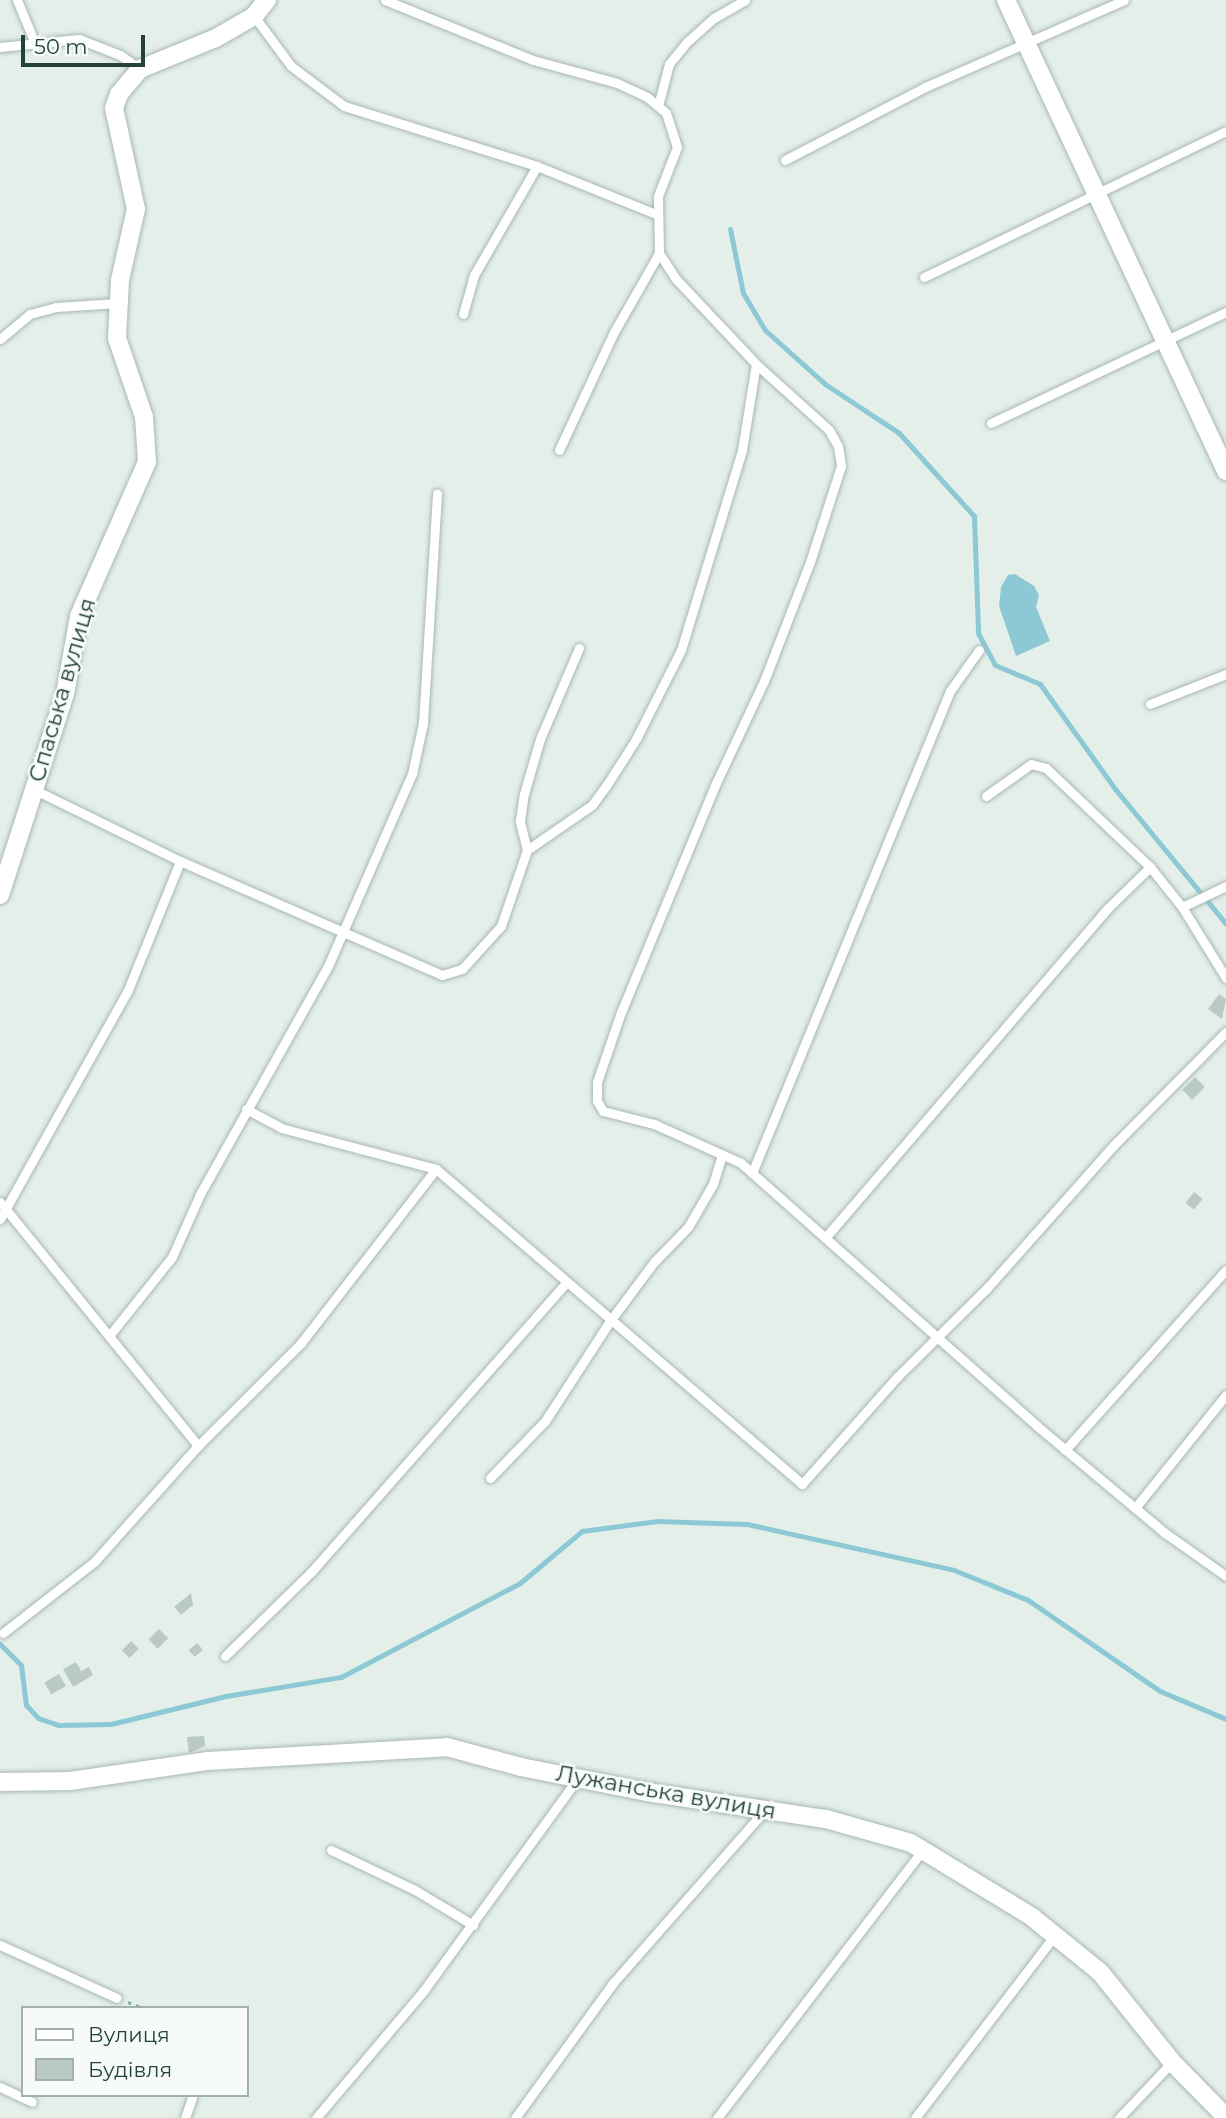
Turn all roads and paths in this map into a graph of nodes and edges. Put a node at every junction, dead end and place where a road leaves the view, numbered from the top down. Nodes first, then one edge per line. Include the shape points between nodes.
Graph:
1 (17, 0) edge
2 (267, 0) edge
3 (385, 0) edge
4 (745, 0) edge
5 (1006, 0) edge
6 (1124, 0) edge
7 (254, 16) junction
8 (34, 41) junction
9 (1026, 43) junction
10 (0, 47) edge
11 (139, 69) junction
12 (657, 106) junction
13 (1226, 131) edge
14 (785, 160) dead end
15 (537, 166) junction
16 (1094, 196) junction
17 (656, 214) junction
18 (659, 253) junction
19 (924, 277) dead end
20 (118, 303) junction
21 (1226, 312) edge
22 (463, 314) dead end
23 (1165, 338) junction
24 (0, 339) edge
25 (756, 364) junction
26 (992, 423) dead end
27 (559, 450) dead end
28 (1226, 471) edge
29 (437, 493) dead end
30 (579, 648) dead end
31 (979, 650) dead end
32 (1226, 674) edge
33 (1150, 704) dead end
34 (35, 790) junction
35 (986, 796) dead end
36 (527, 850) junction
37 (180, 861) junction
38 (1150, 867) junction
39 (1222, 888) edge
40 (0, 895) edge
41 (1182, 907) junction
42 (344, 932) junction
43 (1226, 978) edge
44 (1226, 1031) edge
45 (246, 1109) junction
46 (722, 1154) junction
47 (436, 1169) junction
48 (752, 1172) junction
49 (3, 1206) edge
50 (0, 1219) edge
51 (825, 1238) junction
52 (1226, 1270) edge
53 (565, 1284) junction
54 (610, 1321) junction
55 (110, 1336) junction
56 (938, 1337) junction
57 (1226, 1395) edge
58 (198, 1446) junction
59 (1065, 1450) junction
60 (490, 1478) dead end
61 (1135, 1508) junction
62 (1226, 1576) edge
63 (2, 1633) dead end
64 (226, 1656) dead end
65 (578, 1778) junction
66 (0, 1782) edge
67 (766, 1810) junction
68 (331, 1850) dead end
69 (922, 1851) junction
70 (473, 1925) junction
71 (1055, 1935) junction
72 (0, 1945) edge
73 (117, 1998) joint
74 (139, 2006) edge
75 (1172, 2062) junction
76 (0, 2087) edge
77 (21, 2097) edge
78 (21, 2097) edge
79 (191, 2097) edge
80 (32, 2102) dead end
81 (185, 2118) edge
82 (316, 2118) edge
83 (515, 2118) edge
84 (717, 2118) edge
85 (915, 2118) edge
86 (1119, 2118) edge
87 (1226, 2118) edge

1 - 8 lane
2 - 7 street
3 - 12 lane via 533,60 617,83
4 - 12 lane via 714,18 687,42 669,64
5 - 9 street
6 - 9 lane
7 - 11 street
7 - 15 lane via 291,66 344,106
8 - 10 lane
8 - 11 lane via 79,39 120,55
9 - 14 lane via 925,86
9 - 16 street
11 - 20 street, Спаська вулиця via 114,108 136,209
12 - 17 lane via 674,127 677,147 666,170
13 - 16 lane
15 - 17 lane
15 - 22 lane via 474,275
16 - 19 lane
16 - 23 street
17 - 18 lane
18 - 25 lane via 676,279
18 - 27 lane via 614,332
20 - 24 lane via 56,307 30,314
20 - 34 street, Спаська вулиця via 117,338 144,417 147,462 79,616 65,694
21 - 23 lane
23 - 26 lane
23 - 28 street
25 - 36 lane via 742,450 681,650 636,739 592,804
25 - 46 lane via 829,430 841,466 764,681 716,783 597,1082 597,1101 603,1111 654,1124
29 - 42 lane via 420,736 412,774
30 - 36 lane via 540,739 524,794 520,821
31 - 48 lane via 950,691
32 - 33 lane
34 - 37 lane
34 - 40 street, Спаська вулиця
35 - 38 lane via 1031,764 1046,768
36 - 42 lane via 501,926 462,969 442,975
37 - 42 lane
37 - 49 lane via 128,990
38 - 41 lane
38 - 51 lane via 1099,918
39 - 41 lane
41 - 43 lane
42 - 45 lane
44 - 56 lane
45 - 47 lane via 281,1128
45 - 55 lane via 172,1257
46 - 48 lane
46 - 54 lane via 713,1184 688,1227 654,1262
47 - 53 lane
47 - 58 lane via 301,1342
48 - 51 lane
49 - 50 lane
49 - 55 lane
51 - 56 lane
52 - 59 lane
53 - 54 lane
53 - 64 lane via 312,1571
54 - 56 lane via 802,1483
54 - 60 lane via 545,1421
55 - 58 lane
56 - 59 lane
57 - 61 lane
58 - 63 lane via 95,1561
59 - 61 lane
61 - 62 lane
65 - 66 street, Лужанська вулиця via 447,1747 218,1760 70,1781
65 - 67 street, Лужанська вулиця
65 - 70 lane
67 - 69 street, Лужанська вулиця via 826,1819 911,1843
67 - 83 lane via 613,1983
68 - 70 lane via 415,1890
69 - 71 street, Лужанська вулиця
69 - 84 lane
70 - 82 lane
71 - 75 street, Лужанська вулиця via 1100,1972
71 - 85 lane
72 - 73 lane
73 - 74 path
75 - 86 lane
75 - 87 street, Лужанська вулиця
76 - 77 lane
78 - 80 lane
79 - 81 lane

